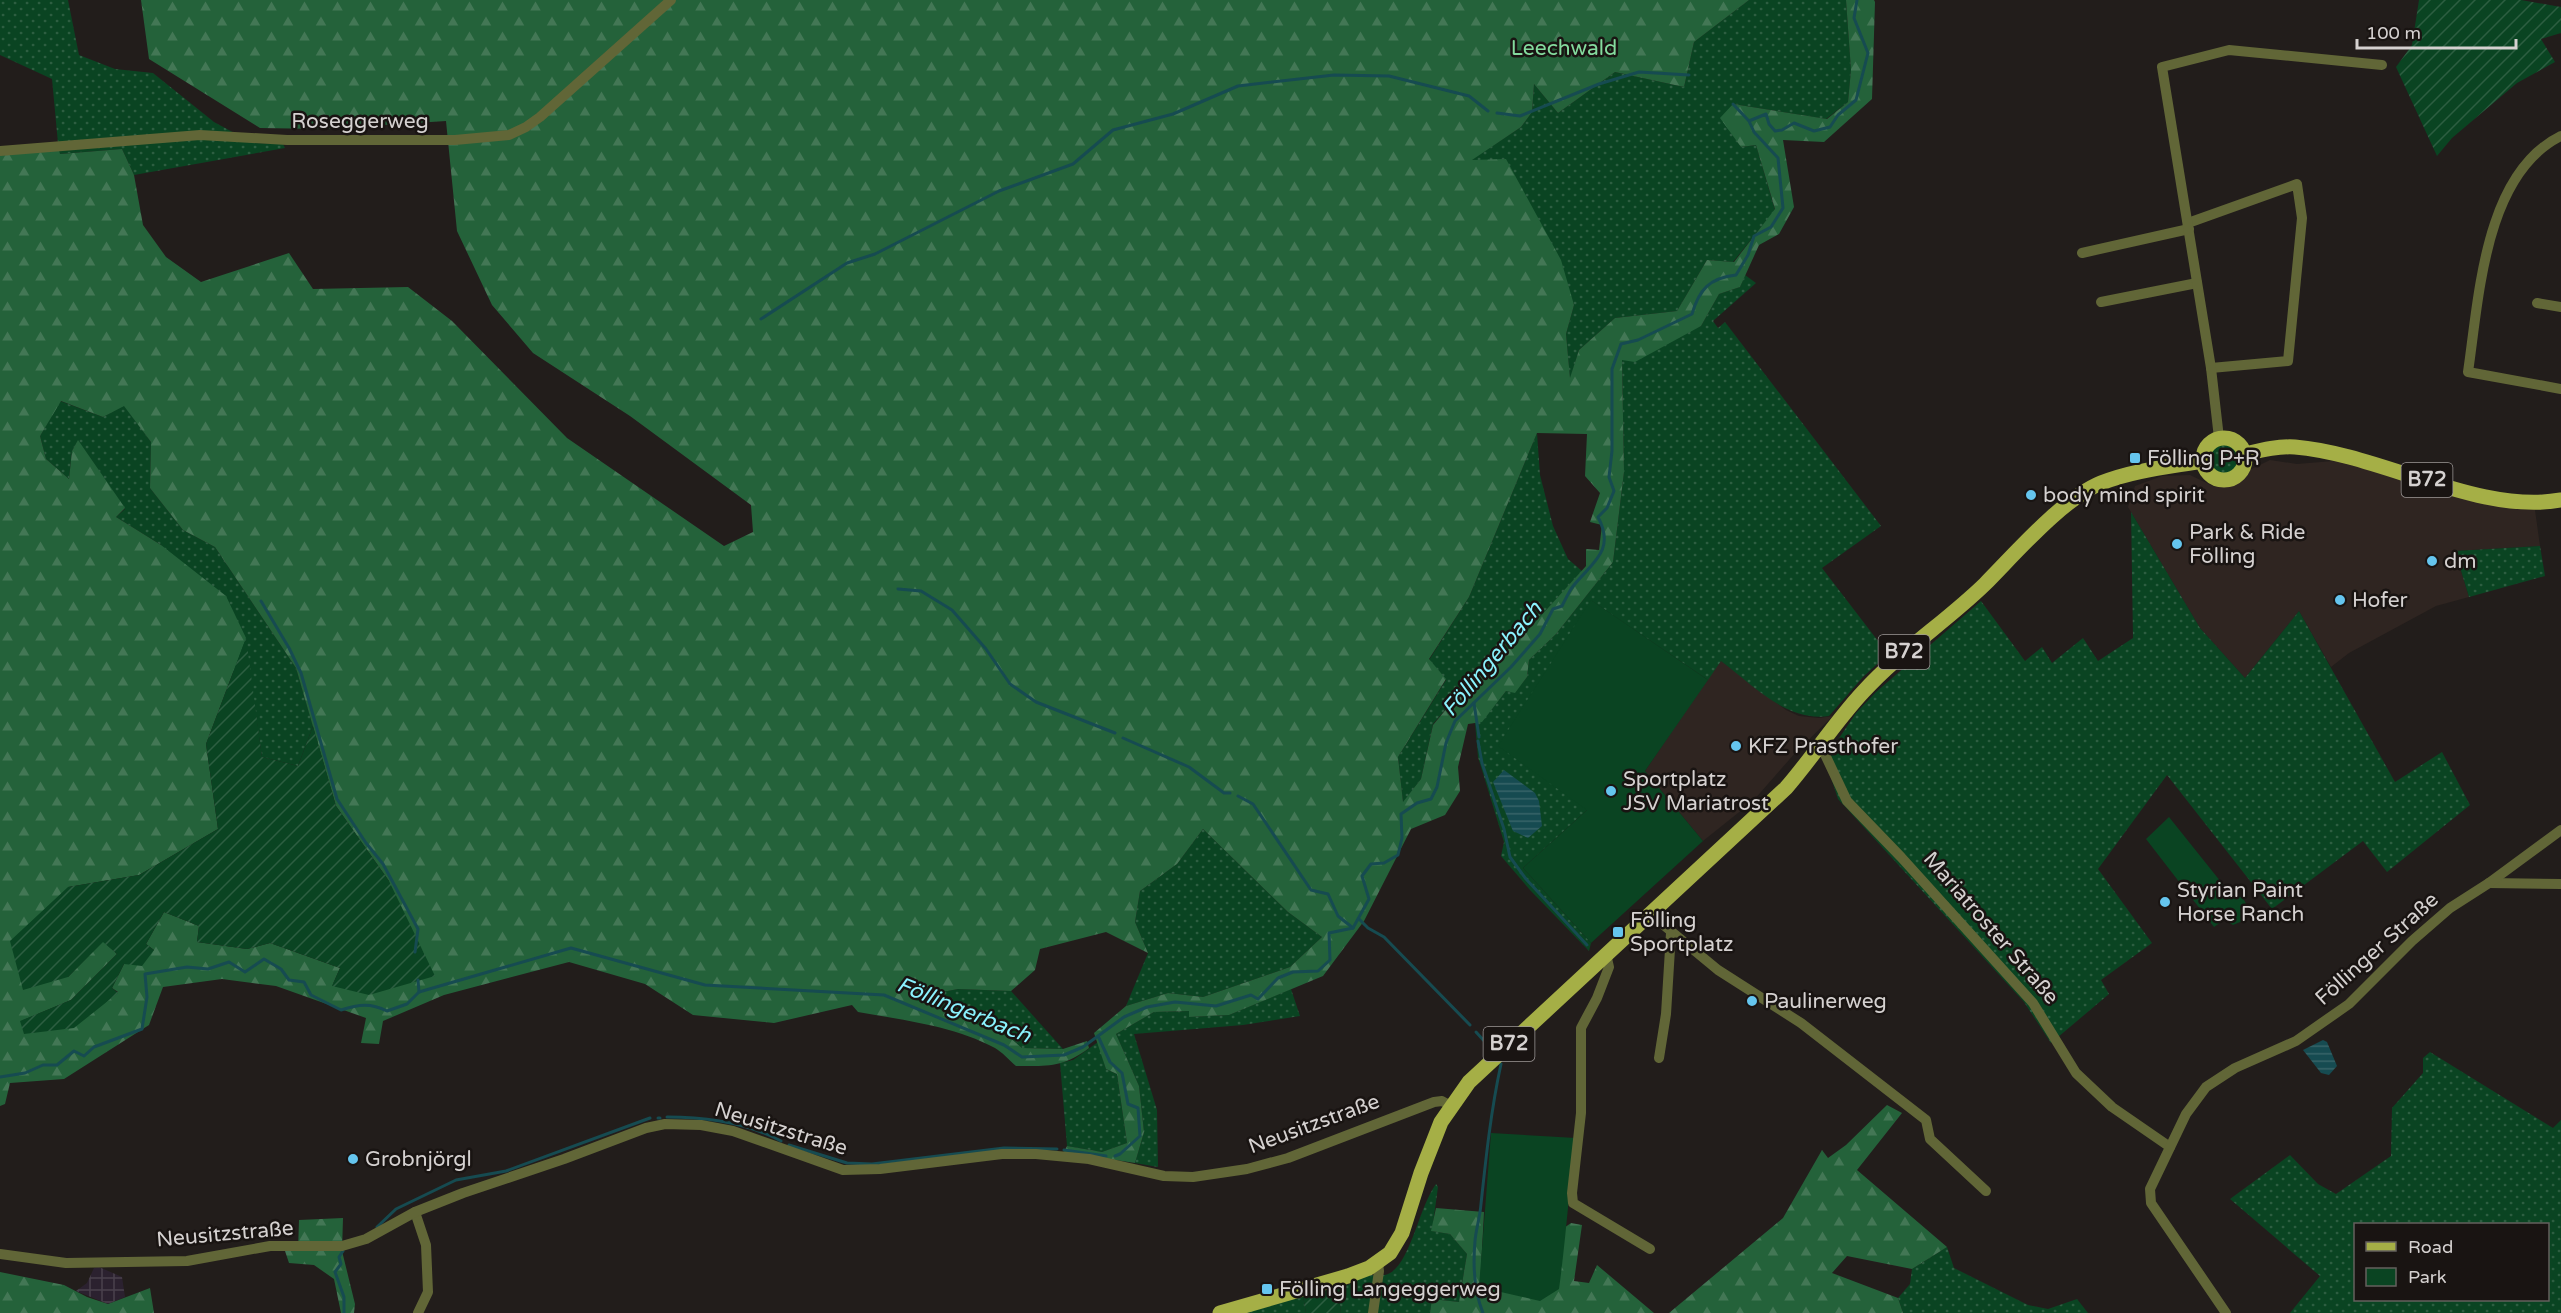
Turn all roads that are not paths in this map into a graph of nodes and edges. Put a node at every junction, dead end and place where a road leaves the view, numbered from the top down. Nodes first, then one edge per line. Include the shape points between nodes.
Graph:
1 (671, 0) edge
2 (2382, 65) dead end
3 (2561, 136) edge
4 (0, 151) edge
5 (2188, 226) junction
6 (2082, 253) dead end
7 (2197, 283) junction
8 (2101, 302) dead end
9 (2537, 303) dead end
10 (2561, 307) edge
11 (2211, 368) junction
12 (2561, 389) edge
13 (2219, 438) junction
14 (2245, 454) junction
15 (2203, 461) junction
16 (2561, 500) edge
17 (1821, 746) junction
18 (2561, 830) edge
19 (2489, 883) junction
20 (2561, 884) edge
21 (1649, 913) junction
22 (1671, 933) junction
23 (1606, 954) junction
24 (1659, 1058) dead end
25 (1450, 1106) junction
26 (2170, 1147) junction
27 (1986, 1191) dead end
28 (415, 1212) junction
29 (1650, 1249) dead end
30 (0, 1254) edge
31 (1378, 1263) junction
32 (418, 1313) edge
33 (1220, 1313) edge
34 (1373, 1313) edge
35 (2226, 1313) edge

1 - 4 street, Roseggerweg via 540,117 509,135 436,141 200,135
2 - 5 street via 2229,50 2162,67
3 - 12 street via 2529,160 2508,192 2490,234 2468,372
5 - 6 street
5 - 7 street
5 - 11 street via 2296,184 2301,218 2288,361
7 - 8 street
7 - 11 street
9 - 10 street
11 - 13 street
13 - 14 main road via 2238,442
13 - 15 main road via 2206,446
14 - 15 main road via 2240,474 2226,480 2210,475
14 - 16 main road, B72 via 2279,448 2306,449 2346,456 2504,500
15 - 17 main road, B72 via 2138,472 2082,494 2041,528 1982,587 1893,662 1862,693
17 - 21 main road, B72 via 1786,788
17 - 26 street, Mariatroster Straße via 1847,801 2033,1003 2076,1073 2112,1107
18 - 19 street, Föllinger Straße
19 - 20 street
19 - 26 street, Föllinger Straße via 2412,941 2349,1004 2296,1041 2235,1068 2206,1087 2186,1113
21 - 22 street
21 - 23 main road, B72
22 - 24 street
22 - 27 street via 1718,970 1801,1023 1926,1120 1930,1139
23 - 25 main road, B72 via 1469,1082
23 - 29 street via 1609,967 1581,1028 1581,1113 1572,1193 1574,1203
25 - 28 street, Neusitzstraße via 1442,1101 1425,1104 1288,1158 1193,1177 1164,1176 1089,1159 1036,1154 843,1170 733,1131 665,1124
25 - 31 main road, B72 via 1431,1147 1402,1233 1390,1253
26 - 35 street, Föllinger Straße via 2150,1189 2151,1203
28 - 30 street, Neusitzstraße via 366,1239 342,1246 270,1246 187,1261 66,1263
28 - 32 street via 426,1245 428,1292
31 - 33 main road, B72 via 1348,1276
31 - 34 street

